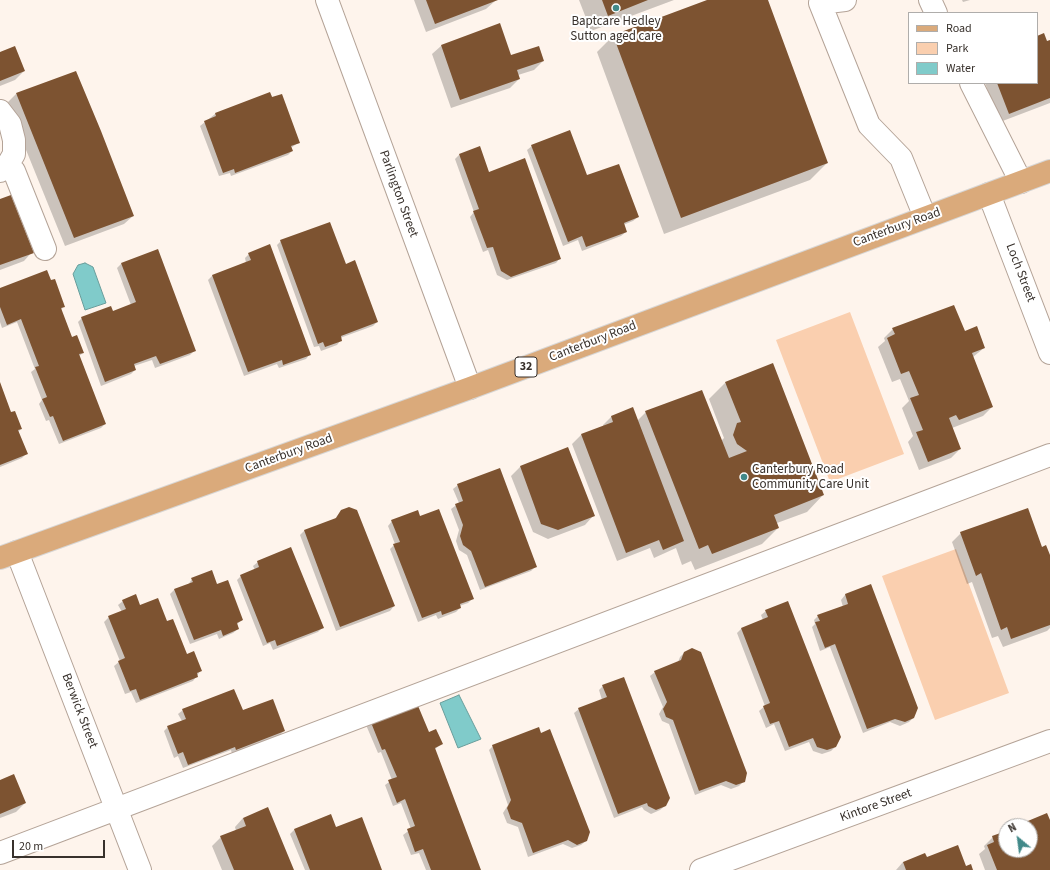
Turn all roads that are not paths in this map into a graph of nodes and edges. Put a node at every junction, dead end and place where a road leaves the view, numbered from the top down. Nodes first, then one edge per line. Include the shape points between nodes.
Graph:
1 (326, 0) edge
2 (845, 0) edge
3 (930, 0) edge
4 (821, 2) edge
5 (936, 12) edge
6 (972, 84) edge
7 (0, 111) edge
8 (3, 168) edge
9 (1050, 171) edge
10 (1021, 182) junction
11 (989, 194) junction
12 (925, 217) junction
13 (45, 249) dead end
14 (1050, 353) edge
15 (470, 388) junction
16 (1050, 455) edge
17 (9, 555) edge
18 (1050, 741) edge
19 (117, 809) junction
20 (0, 853) edge
21 (140, 870) edge
22 (701, 870) edge

1 - 15 street, Parlington Street
2 - 4 street
3 - 5 street
4 - 12 street via 869,125 900,158
6 - 10 street
7 - 8 street via 10,124 14,140 14,154
8 - 13 street via 14,171
9 - 10 main road, Canterbury Road / 32
10 - 11 main road, Canterbury Road / 32
11 - 12 main road, Canterbury Road / 32
11 - 14 street, Loch Street
12 - 15 main road, Canterbury Road / 32
15 - 17 main road, Canterbury Road / 32
16 - 19 street
17 - 19 street, Berwick Street
18 - 22 street, Kintore Street
19 - 20 street
19 - 21 street, Berwick Street

